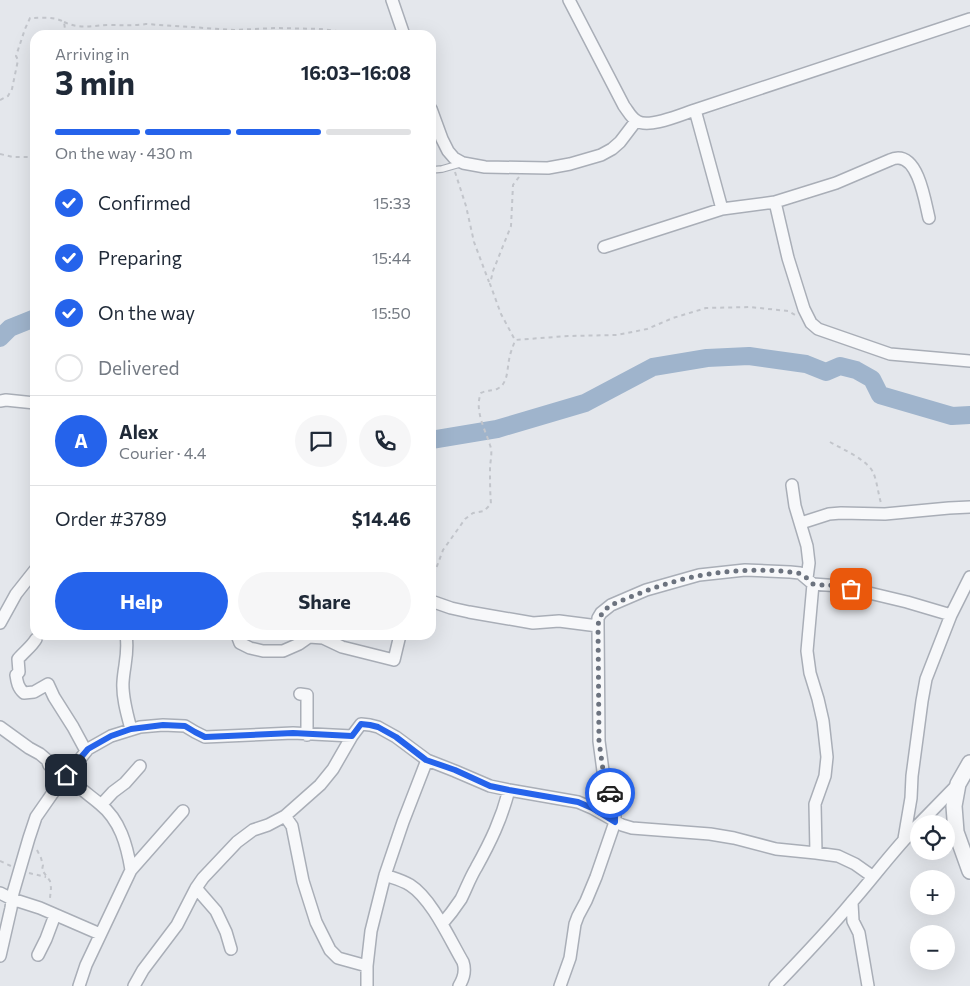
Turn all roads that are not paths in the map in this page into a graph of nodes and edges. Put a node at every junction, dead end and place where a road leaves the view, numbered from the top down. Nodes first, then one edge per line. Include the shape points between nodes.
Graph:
1 (392, 0) edge
2 (569, 0) edge
3 (970, 19) edge
4 (402, 30) edge
5 (696, 110) junction
6 (636, 121) junction
7 (436, 123) edge
8 (460, 165) junction
9 (436, 170) edge
10 (775, 202) junction
11 (722, 209) junction
12 (929, 218) dead end
13 (604, 247) dead end
14 (970, 361) edge
15 (0, 401) edge
16 (30, 402) edge
17 (792, 486) dead end
18 (970, 507) edge
19 (801, 523) junction
20 (30, 576) edge
21 (970, 576) edge
22 (810, 581) junction
23 (436, 603) edge
24 (950, 615) junction
25 (0, 623) edge
26 (598, 626) junction
27 (35, 640) edge
28 (126, 640) edge
29 (239, 640) edge
30 (305, 640) edge
31 (327, 640) edge
32 (399, 640) edge
33 (300, 694) dead end
34 (0, 727) edge
35 (131, 729) junction
36 (307, 734) junction
37 (352, 736) junction
38 (86, 751) junction
39 (426, 760) junction
40 (970, 762) edge
41 (140, 766) dead end
42 (65, 777) junction
43 (958, 784) junction
44 (509, 790) junction
45 (101, 805) junction
46 (183, 811) dead end
47 (928, 815) edge
48 (285, 816) junction
49 (615, 822) junction
50 (910, 833) edge
51 (904, 839) junction
52 (816, 853) junction
53 (131, 870) junction
54 (970, 871) edge
55 (385, 875) junction
56 (872, 876) junction
57 (196, 888) junction
58 (0, 893) edge
59 (12, 899) junction
60 (852, 902) junction
61 (58, 916) junction
62 (442, 924) junction
63 (3, 929) edge
64 (100, 934) junction
65 (231, 949) dead end
66 (38, 955) dead end
67 (0, 956) edge
68 (367, 966) junction
69 (79, 986) edge
70 (134, 986) edge
71 (366, 986) edge
72 (459, 986) edge
73 (560, 986) edge
74 (775, 986) edge
75 (868, 986) edge

1 - 4 street
2 - 6 street via 624,106
3 - 5 street
5 - 6 street via 653,123
5 - 11 street
6 - 8 street via 612,149 570,164 548,168
7 - 8 street via 448,151
8 - 9 lane
10 - 11 street
10 - 12 street via 899,158 906,160 917,173
10 - 14 street via 793,275 810,323 818,329 890,354
11 - 13 street
15 - 16 street
17 - 19 street
18 - 19 street via 885,514 829,514
19 - 22 street
20 - 25 street
21 - 24 street
22 - 24 street via 850,588
22 - 26 street via 795,572 753,570 692,576 611,605 601,613
22 - 52 street via 807,651 823,721 827,757 826,776 815,804
23 - 26 street via 534,623 559,621
24 - 51 street via 926,679
26 - 49 street via 599,741
27 - 38 street via 18,659 19,672 16,675 20,690 34,692 48,684
28 - 35 street via 123,694
29 - 30 street via 250,648 283,651
31 - 32 street via 394,660
33 - 36 street via 306,695
34 - 42 street via 40,754
35 - 36 street via 185,726 205,737
35 - 38 street
36 - 37 street
37 - 39 street via 361,724 378,727
37 - 48 street via 334,769
38 - 42 street
39 - 44 street via 490,786
39 - 55 street
40 - 43 street
41 - 45 street
42 - 45 street
42 - 59 street via 36,817
43 - 47 street
43 - 54 street via 954,820
44 - 49 street via 578,802
44 - 62 street via 498,826 483,857 462,898
45 - 53 street via 118,824
46 - 53 street
48 - 57 street via 253,830 237,842
48 - 68 street via 292,826 316,922 330,950 338,958
49 - 52 street via 632,828 710,834 776,849
49 - 73 street via 575,924 570,958
50 - 51 street
51 - 56 street
52 - 56 street via 848,860
53 - 64 street
55 - 62 street via 411,886
55 - 68 street via 371,931
56 - 60 street
57 - 65 street via 216,910
57 - 70 street via 176,925
58 - 59 street
59 - 61 street
59 - 63 street
60 - 74 street
60 - 75 street via 853,921 859,932
61 - 64 street
61 - 66 street
62 - 72 street via 464,962
63 - 67 street
64 - 69 street
68 - 71 street

